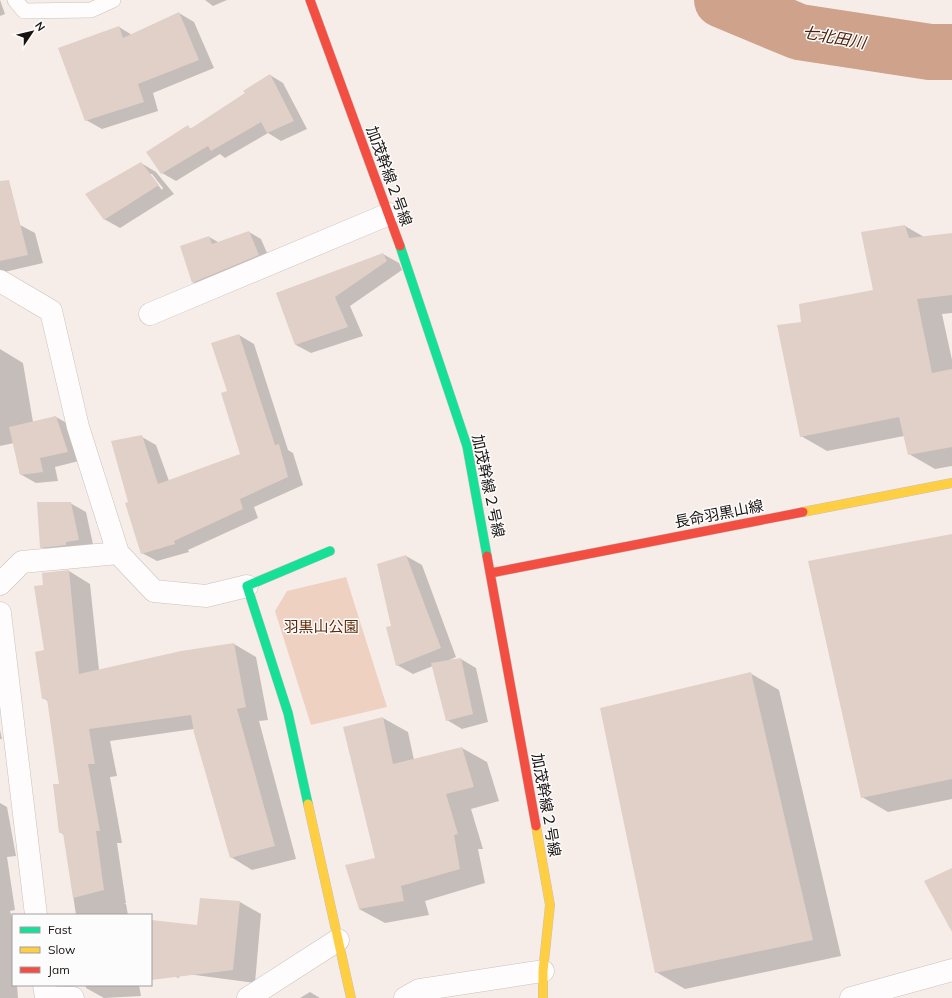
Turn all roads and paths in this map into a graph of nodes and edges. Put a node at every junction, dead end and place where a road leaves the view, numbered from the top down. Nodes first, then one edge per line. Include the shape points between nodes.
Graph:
1 (16, 0) edge
2 (113, 0) edge
3 (310, 0) edge
4 (389, 214) junction
5 (0, 280) edge
6 (150, 314) dead end
7 (952, 483) edge
8 (330, 551) dead end
9 (118, 553) junction
10 (491, 573) junction
11 (0, 584) edge
12 (247, 586) junction
13 (0, 613) edge
14 (36, 914) edge
15 (338, 940) junction
16 (952, 970) edge
17 (543, 971) junction
18 (44, 986) edge
19 (73, 998) edge
20 (248, 998) edge
21 (351, 998) edge
22 (405, 998) edge
23 (543, 998) edge
24 (851, 998) edge

1 - 2 lane via 24,11 91,10
3 - 4 street, 加茂幹線２号線
4 - 6 street
4 - 10 street, 加茂幹線２号線 via 467,446
5 - 9 street via 51,311 78,427
7 - 10 street, 長命羽黒山線
8 - 12 street
9 - 11 street via 22,562
9 - 12 street via 154,591 206,596
10 - 17 street, 加茂幹線２号線 via 550,905
12 - 15 street via 288,713
13 - 14 street
15 - 20 street
15 - 21 street
16 - 24 street
17 - 22 street via 419,990
17 - 23 street, 加茂幹線２号線
18 - 19 street via 46,997

